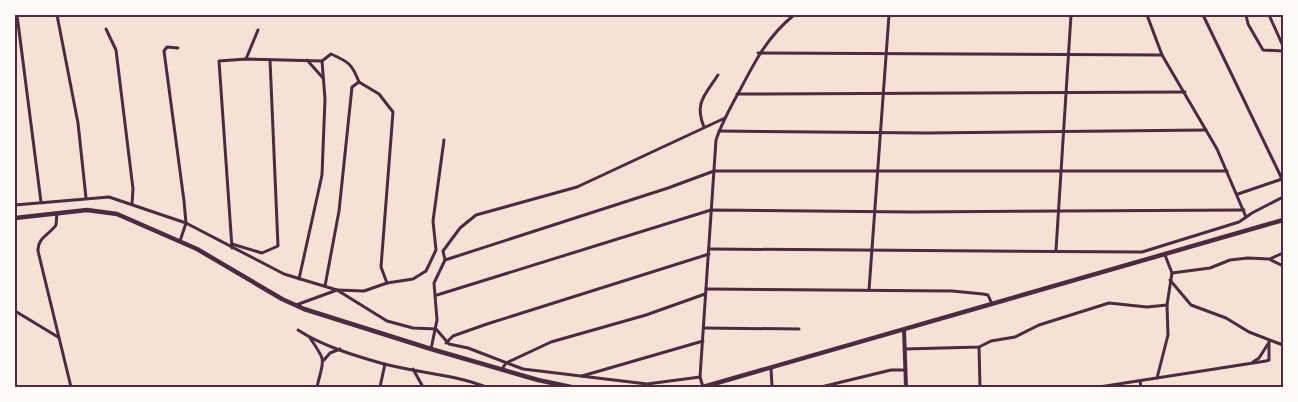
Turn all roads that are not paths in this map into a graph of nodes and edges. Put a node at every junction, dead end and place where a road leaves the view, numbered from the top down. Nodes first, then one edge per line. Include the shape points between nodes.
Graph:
1 (17, 15) edge
2 (57, 15) edge
3 (794, 15) edge
4 (889, 15) edge
5 (1071, 15) edge
6 (1147, 15) edge
7 (1204, 15) edge
8 (1246, 15) edge
9 (1269, 15) edge
10 (106, 29) dead end
11 (258, 30) dead end
12 (1283, 46) edge
13 (178, 48) dead end
14 (1283, 51) edge
15 (1069, 52) junction
16 (758, 53) junction
17 (886, 53) junction
18 (1162, 54) junction
19 (246, 59) junction
20 (270, 60) junction
21 (307, 60) junction
22 (322, 61) junction
23 (718, 75) dead end
24 (323, 78) junction
25 (359, 82) junction
26 (1184, 92) junction
27 (1067, 93) junction
28 (737, 94) junction
29 (882, 94) junction
30 (725, 118) junction
31 (704, 127) junction
32 (1064, 130) junction
33 (1206, 130) junction
34 (719, 131) junction
35 (881, 133) junction
36 (444, 140) dead end
37 (714, 171) junction
38 (1227, 171) junction
39 (878, 172) junction
40 (1061, 172) junction
41 (1283, 179) edge
42 (1238, 194) junction
43 (1283, 197) edge
44 (86, 198) junction
45 (41, 202) junction
46 (132, 204) junction
47 (15, 205) edge
48 (711, 210) junction
49 (1244, 210) junction
50 (874, 212) junction
51 (1059, 212) junction
52 (57, 213) junction
53 (1246, 217) junction
54 (15, 218) edge
55 (1283, 220) edge
56 (186, 223) junction
57 (180, 241) junction
58 (1170, 244) junction
59 (232, 246) junction
60 (709, 249) junction
61 (436, 250) junction
62 (1056, 250) junction
63 (443, 251) junction
64 (871, 251) junction
65 (1283, 253) edge
66 (708, 254) junction
67 (1166, 255) junction
68 (1269, 259) junction
69 (445, 260) junction
70 (1283, 266) edge
71 (1172, 273) junction
72 (299, 279) junction
73 (1170, 280) junction
74 (387, 283) junction
75 (325, 286) junction
76 (706, 289) junction
77 (337, 290) junction
78 (869, 290) junction
79 (705, 294) junction
80 (437, 295) junction
81 (993, 305) junction
82 (1167, 305) junction
83 (296, 306) junction
84 (15, 311) edge
85 (704, 328) junction
86 (298, 330) dead end
87 (436, 330) junction
88 (799, 330) dead end
89 (904, 330) junction
90 (309, 337) junction
91 (59, 338) junction
92 (703, 340) junction
93 (1270, 341) junction
94 (446, 343) junction
95 (1283, 345) edge
96 (979, 347) junction
97 (340, 349) junction
98 (431, 349) junction
99 (905, 349) junction
100 (324, 360) junction
101 (506, 363) junction
102 (1251, 363) junction
103 (385, 364) junction
104 (771, 368) junction
105 (413, 369) junction
106 (502, 370) junction
107 (905, 370) junction
108 (581, 376) junction
109 (700, 377) junction
110 (1157, 378) junction
111 (465, 379) junction
112 (1140, 381) junction
113 (71, 387) edge
114 (316, 387) edge
115 (380, 387) edge
116 (423, 387) edge
117 (474, 387) edge
118 (486, 387) edge
119 (571, 387) edge
120 (703, 387) edge
121 (772, 387) edge
122 (821, 387) edge
123 (906, 387) edge
124 (980, 387) edge
125 (1099, 387) edge
126 (1141, 387) edge

1 - 45 street
2 - 44 street via 78,123
3 - 16 street via 780,26
4 - 17 street
5 - 15 street
6 - 18 street
7 - 41 street
8 - 14 street via 1263,50
9 - 12 street
10 - 46 street via 116,50 133,188
11 - 19 street
13 - 56 street via 164,51
15 - 17 street
15 - 18 street
15 - 27 street
16 - 17 street
16 - 28 street
17 - 29 street
18 - 26 street
19 - 20 street
19 - 59 street via 219,61
20 - 21 street
20 - 59 street via 278,246 262,253
21 - 22 street
21 - 24 street
22 - 24 street
22 - 25 street via 331,54 342,59 352,65
23 - 31 street via 700,103 699,116
24 - 72 street via 322,175
25 - 74 street via 379,94 393,112 381,268
25 - 75 street via 352,87 339,211
26 - 27 street
26 - 33 street
27 - 29 street
27 - 32 street
28 - 29 street
28 - 30 street
29 - 35 street
30 - 31 street
30 - 34 street
31 - 63 street via 577,187 476,215 460,228
32 - 33 street
32 - 35 street
32 - 40 street
33 - 38 street
34 - 35 street
34 - 37 street
35 - 39 street
36 - 61 street via 433,221
37 - 39 street
37 - 48 street
37 - 69 street
38 - 40 street
38 - 42 street
39 - 40 street
39 - 50 street
40 - 51 street
41 - 42 street
42 - 49 street
43 - 53 street
44 - 45 street
44 - 46 street via 109,197
45 - 47 street
46 - 56 street
48 - 50 street
48 - 60 street
48 - 80 street
49 - 51 street
49 - 53 street
50 - 51 street
50 - 64 street
51 - 62 street
52 - 54 main road
52 - 57 main road via 109,212
52 - 91 street via 56,225 38,245
53 - 58 street
55 - 67 main road
56 - 57 street
56 - 59 street
57 - 83 main road
58 - 62 street via 1142,252
58 - 67 street
59 - 72 street via 274,270
60 - 64 street
60 - 66 street
61 - 63 street
61 - 74 street via 420,277
62 - 64 street
63 - 69 street
64 - 78 street
65 - 68 street
66 - 76 street
66 - 94 street via 487,324 453,336
67 - 71 street
67 - 81 main road
68 - 70 street
68 - 71 street via 1230,260 1210,268
69 - 80 street via 434,283
71 - 73 street
72 - 75 street
73 - 82 street
73 - 93 street via 1191,305 1226,318
74 - 77 street via 364,291
75 - 77 street
76 - 78 street
76 - 79 street
77 - 83 street
77 - 87 street via 387,321
78 - 81 street via 983,294 988,295
79 - 85 street
79 - 101 street via 551,342
80 - 87 street
81 - 89 main road
82 - 96 street via 1147,307 1109,303
82 - 110 street via 1168,335
83 - 98 main road
84 - 91 street
85 - 88 street
85 - 92 street
86 - 90 street
87 - 94 street
87 - 98 street
89 - 99 street
89 - 104 main road
90 - 97 street
90 - 100 street via 322,352
91 - 113 street
92 - 108 street
92 - 109 street
93 - 95 street
93 - 102 street via 1259,358
93 - 102 street via 1269,360
94 - 101 street
96 - 99 street
96 - 124 street
97 - 100 street
97 - 103 street
98 - 106 main road
99 - 107 street
100 - 114 street
101 - 106 street
101 - 108 street via 523,369
102 - 110 street
103 - 105 street
103 - 115 street
104 - 120 main road
104 - 121 street
105 - 111 street
105 - 116 street
106 - 119 main road
107 - 122 street via 891,370
107 - 123 street
108 - 109 street via 647,384
109 - 120 street
110 - 112 street
111 - 117 street
111 - 118 street
112 - 125 street
112 - 126 street

